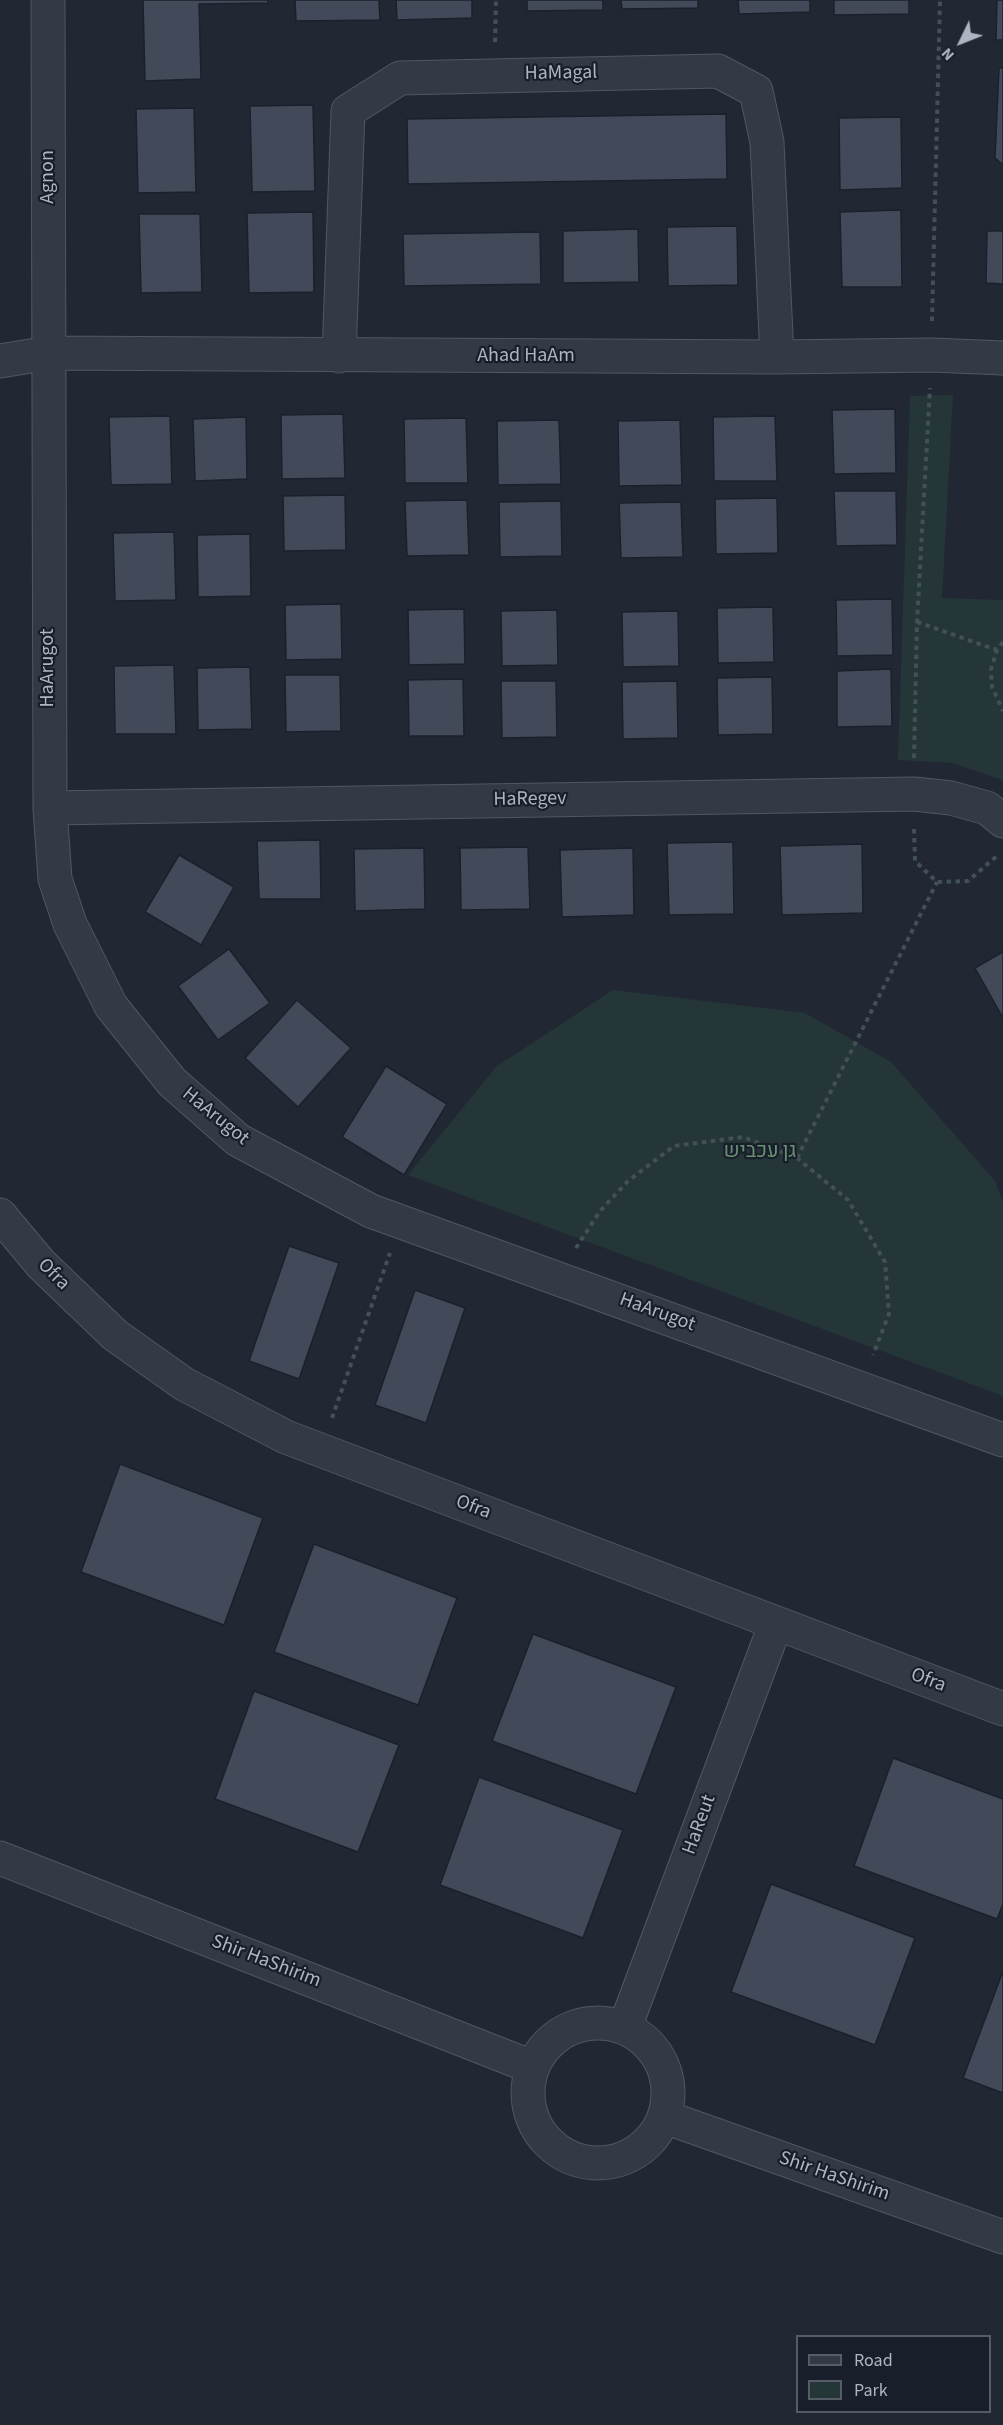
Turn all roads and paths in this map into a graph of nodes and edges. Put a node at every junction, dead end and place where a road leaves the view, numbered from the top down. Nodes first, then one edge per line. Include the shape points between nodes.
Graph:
1 (48, 0) edge
2 (496, 0) edge
3 (940, 0) edge
4 (494, 76) junction
5 (49, 353) junction
6 (932, 355) junction
7 (339, 356) junction
8 (777, 357) junction
9 (1003, 358) edge
10 (0, 361) edge
11 (917, 622) junction
12 (1003, 642) edge
13 (997, 650) junction
14 (1003, 711) edge
15 (914, 794) junction
16 (50, 808) junction
17 (1003, 821) edge
18 (1003, 850) edge
19 (938, 882) junction
20 (797, 1158) junction
21 (0, 1215) edge
22 (402, 1221) junction
23 (557, 1277) junction
24 (861, 1388) junction
25 (1003, 1440) edge
26 (320, 1450) junction
27 (776, 1623) junction
28 (1003, 1709) edge
29 (0, 1858) edge
30 (625, 2027) junction
31 (532, 2067) junction
32 (665, 2117) junction
33 (1003, 2237) edge

1 - 5 street, Agnon
2 - 4 path
3 - 6 path
4 - 7 street, HaMagal via 400,78 348,111
4 - 8 street, HaMagal via 718,70 756,91 767,142
5 - 7 street, Ahad HaAm
5 - 10 street, Ahad HaAm
5 - 16 street, HaArugot
6 - 8 street, Ahad HaAm
6 - 9 street, Ahad HaAm
6 - 11 path
7 - 8 street, Ahad HaAm
11 - 13 path
11 - 15 path
12 - 13 path
13 - 14 path via 991,669 992,687
15 - 16 street, HaRegev
15 - 17 street, HaRegev via 951,798 987,808
15 - 19 path via 915,861
16 - 22 street, HaArugot via 55,879 70,924 111,1006 172,1082 238,1140 371,1211
18 - 19 path via 968,881
19 - 20 path
20 - 23 path via 743,1137 674,1146 628,1181 600,1211
20 - 24 path via 848,1200 885,1262 889,1314
21 - 26 street, Ofra via 41,1264 114,1335 184,1384 286,1437
22 - 23 street, HaArugot
22 - 26 path
23 - 24 street, HaArugot
24 - 25 street, HaArugot
26 - 27 street, Ofra
27 - 28 street, Ofra
27 - 30 street, HaReut
29 - 31 street, Shir HaShirim
30 - 31 street via 597,2021 572,2026 541,2050
30 - 32 street via 646,2039 662,2060 668,2077
31 - 32 street via 527,2096 533,2120 554,2148 574,2160 604,2163 627,2158 647,2145
32 - 33 street, Shir HaShirim

